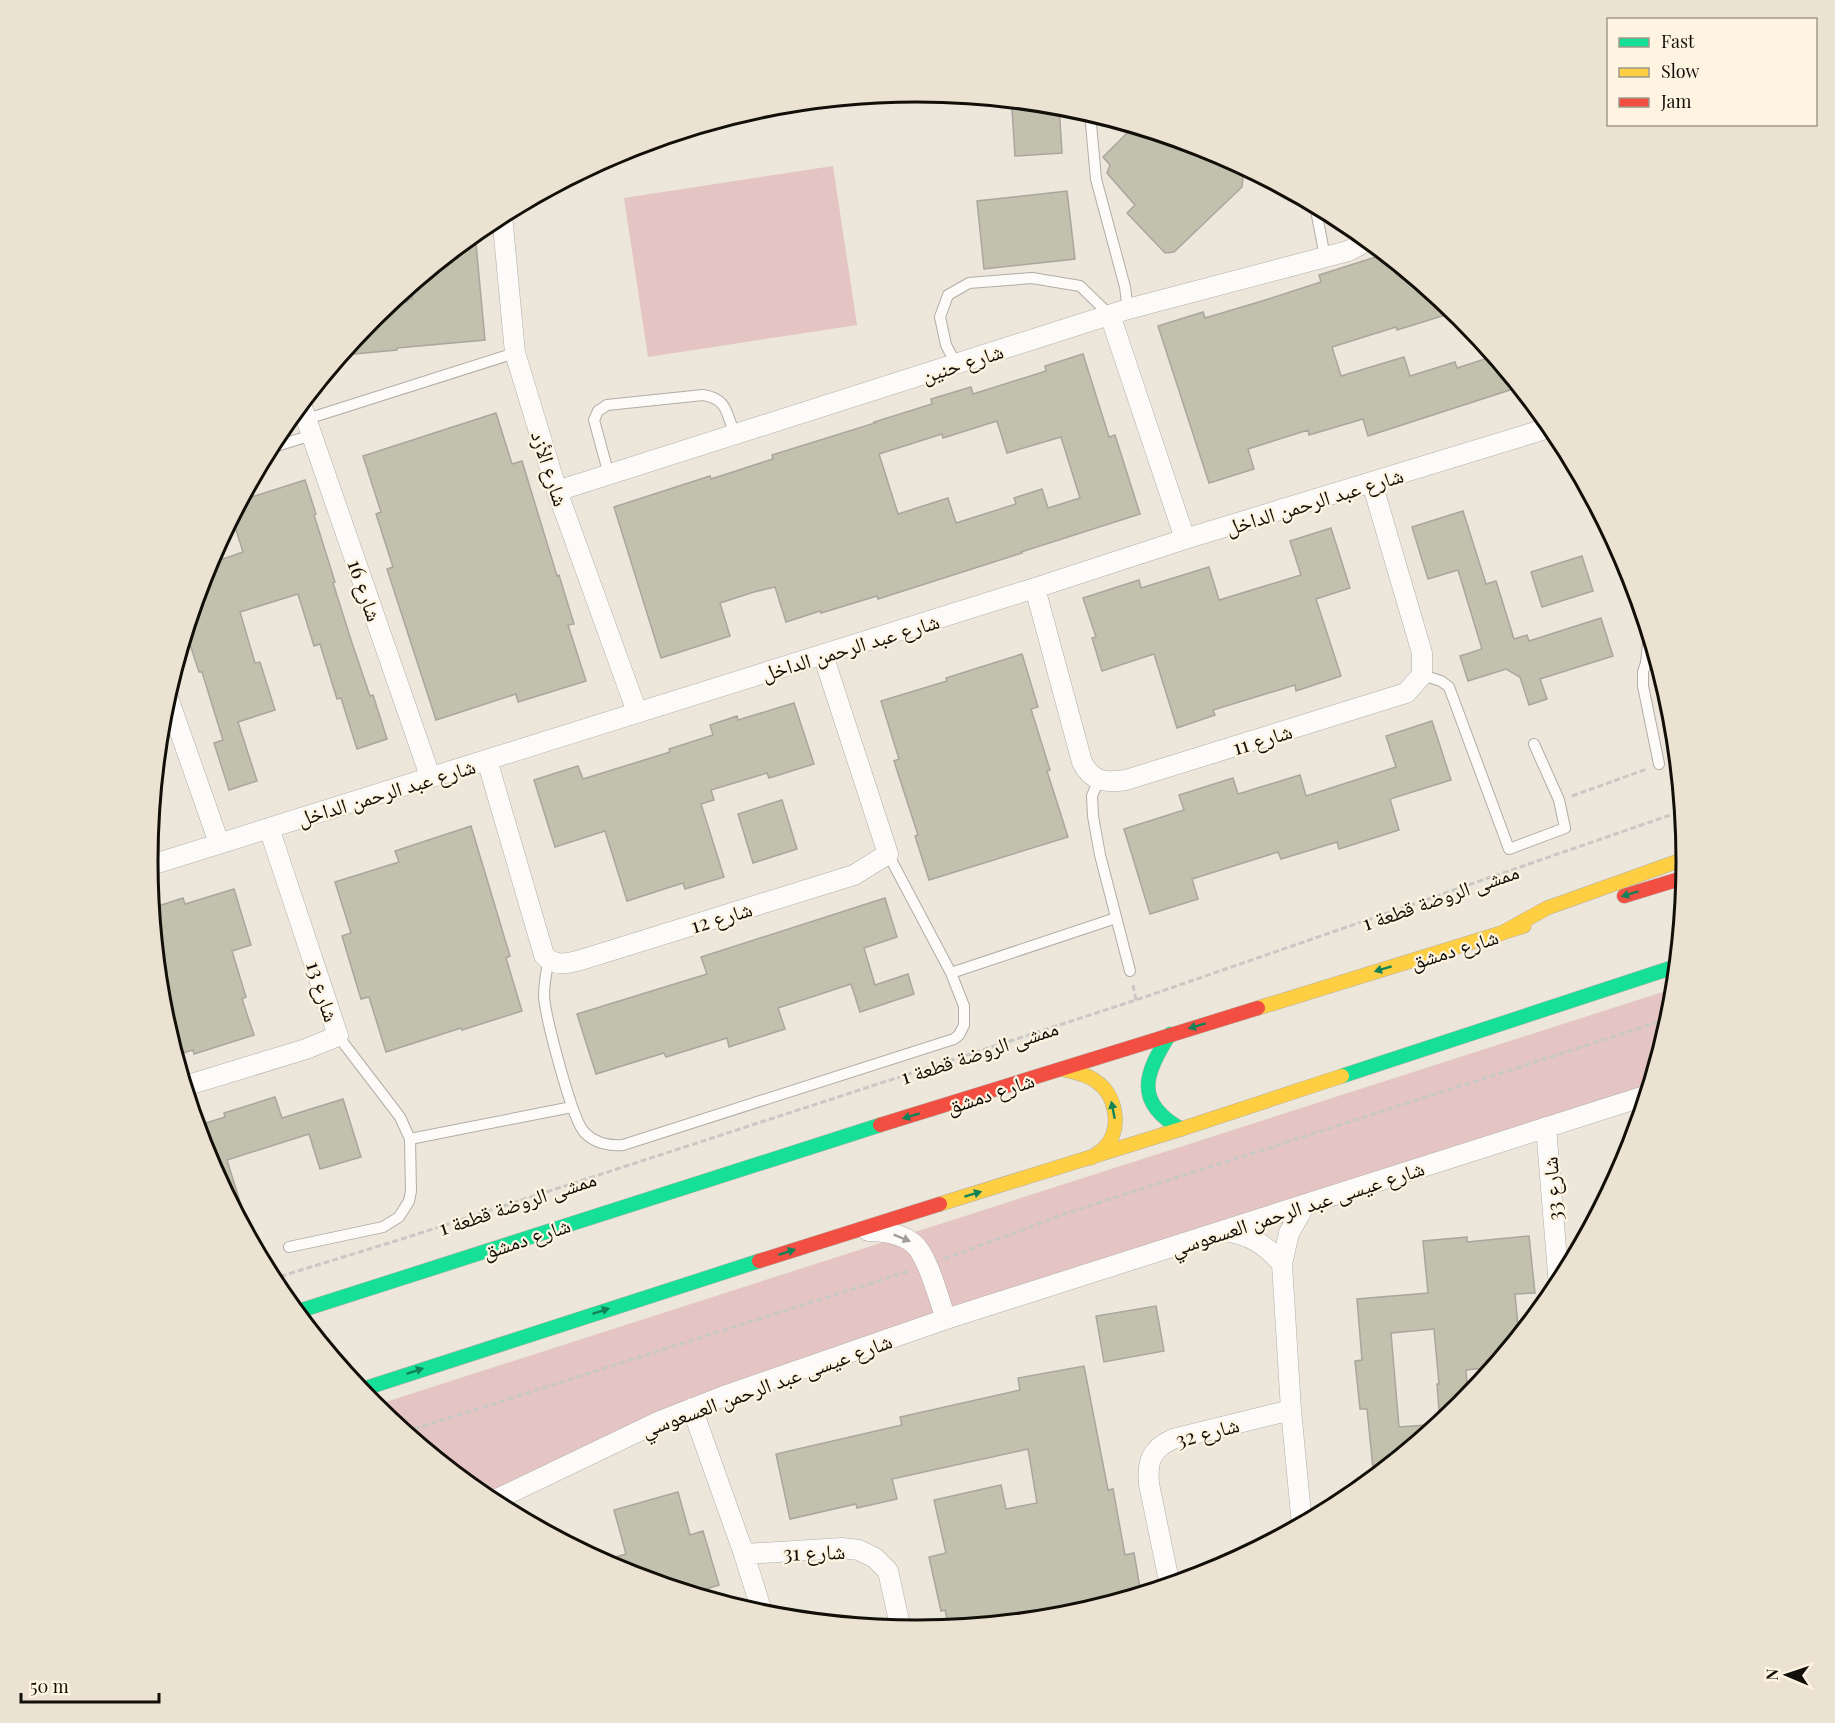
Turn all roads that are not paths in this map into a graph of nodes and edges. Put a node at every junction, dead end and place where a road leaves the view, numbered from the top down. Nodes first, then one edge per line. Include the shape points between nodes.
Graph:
1 (1091, 123) edge
2 (1317, 216) edge
3 (503, 226) edge
4 (1360, 245) edge
5 (1324, 257) junction
6 (1119, 312) junction
7 (515, 353) junction
8 (956, 364) junction
9 (307, 420) edge
10 (1542, 430) edge
11 (292, 431) edge
12 (735, 435) junction
13 (609, 475) junction
14 (1372, 483) junction
15 (557, 491) junction
16 (1185, 539) junction
17 (1035, 588) junction
18 (1647, 652) edge
19 (823, 655) junction
20 (1422, 675) junction
21 (637, 712) junction
22 (173, 714) edge
23 (1534, 744) dead end
24 (487, 760) junction
25 (1659, 764) road end
26 (430, 776) junction
27 (1099, 779) junction
28 (269, 828) junction
29 (219, 843) junction
30 (888, 854) junction
31 (1677, 862) edge
32 (158, 863) edge
33 (1676, 880) edge
34 (1116, 918) junction
35 (1500, 934) junction
36 (549, 960) junction
37 (1670, 968) edge
38 (1130, 971) dead end
39 (951, 973) junction
40 (1170, 1034) junction
41 (338, 1036) junction
42 (1061, 1069) junction
43 (192, 1084) edge
44 (1639, 1098) edge
45 (572, 1107) junction
46 (1546, 1127) junction
47 (1181, 1129) junction
48 (410, 1139) junction
49 (1090, 1158) junction
50 (1305, 1205) junction
51 (1222, 1230) junction
52 (844, 1234) junction
53 (289, 1247) dead end
54 (1282, 1264) junction
55 (1558, 1269) edge
56 (305, 1309) edge
57 (946, 1318) junction
58 (369, 1387) edge
59 (692, 1408) junction
60 (1291, 1410) junction
61 (502, 1497) edge
62 (1301, 1516) edge
63 (744, 1554) junction
64 (1168, 1578) edge
65 (759, 1604) edge
66 (899, 1620) edge

1 - 6 lane via 1096,179 1125,287
2 - 5 lane
3 - 7 street, شارع الأزد
4 - 5 street, شارع حنين
5 - 6 street, شارع حنين
6 - 8 street, شارع حنين
6 - 8 lane via 1080,286 1032,278 969,283 948,295 940,317 946,345
6 - 16 street
7 - 9 lane
7 - 15 street, شارع الأزد
8 - 12 street, شارع حنين
9 - 11 lane
9 - 26 street, شارع 16
10 - 14 street, شارع عبد الرحمن الداخل
12 - 13 street, شارع حنين
12 - 13 lane via 722,402 715,397 607,405 594,420
13 - 15 street, شارع حنين
14 - 16 street, شارع عبد الرحمن الداخل
14 - 20 street via 1422,653
15 - 21 street, شارع الأزد
16 - 17 street, شارع عبد الرحمن الداخل
17 - 19 street, شارع عبد الرحمن الداخل
17 - 27 street via 1082,762 1088,773
18 - 25 lane via 1643,686
19 - 21 street, شارع عبد الرحمن الداخل
19 - 30 street
20 - 23 lane via 1449,687 1509,849 1565,828 1559,800
20 - 27 street, شارع 11 via 1406,693 1126,780
21 - 24 street, شارع عبد الرحمن الداخل
22 - 29 street
24 - 26 street, شارع عبد الرحمن الداخل
24 - 36 street via 544,955
26 - 28 street, شارع عبد الرحمن الداخل
27 - 34 lane via 1092,796 1093,816
28 - 29 street, شارع عبد الرحمن الداخل
28 - 41 street, شارع 13
29 - 32 street, شارع عبد الرحمن الداخل
30 - 36 street, شارع 12 via 854,875 575,961 557,964
30 - 39 lane
31 - 35 main road via 1547,908
33 -> 35 main road, شارع دمشق
34 - 38 lane
34 - 39 lane
35 -> 40 main road, شارع دمشق
36 - 45 lane via 544,996
37 - 47 main road
39 - 45 lane via 965,1012 962,1030 954,1039 623,1145 594,1140 579,1126
40 - 42 main road, شارع دمشق
40 - 47 main road via 1151,1066 1148,1089 1157,1110
41 - 43 street, شارع 13
41 - 48 lane via 400,1117
49 -> 42 main road via 1112,1138 1116,1115 1113,1104 1108,1093 1090,1077
42 -> 56 main road, شارع دمشق
44 - 46 street, شارع عيسى عبد الرحمن العسعوسي
45 - 48 lane
46 - 50 street, شارع عيسى عبد الرحمن العسعوسي
46 - 55 street, شارع 33
47 - 49 main road
48 - 53 lane via 411,1191 399,1217 383,1227
52 -> 49 main road
50 - 51 street, شارع عيسى عبد الرحمن العسعوسي
50 - 54 street via 1289,1233
51 - 54 street via 1256,1240
51 - 57 street, شارع عيسى عبد الرحمن العسعوسي
52 -> 57 street via 879,1232 913,1243 927,1266
58 -> 52 main road
54 - 60 street
57 - 59 street, شارع عيسى عبد الرحمن العسعوسي
59 - 61 street, شارع عيسى عبد الرحمن العسعوسي
59 - 63 street
60 - 62 street
60 - 64 street, شارع 32 via 1173,1439 1152,1455 1149,1484
63 - 65 street
63 - 66 street, شارع 31 via 842,1548 867,1553 888,1571

